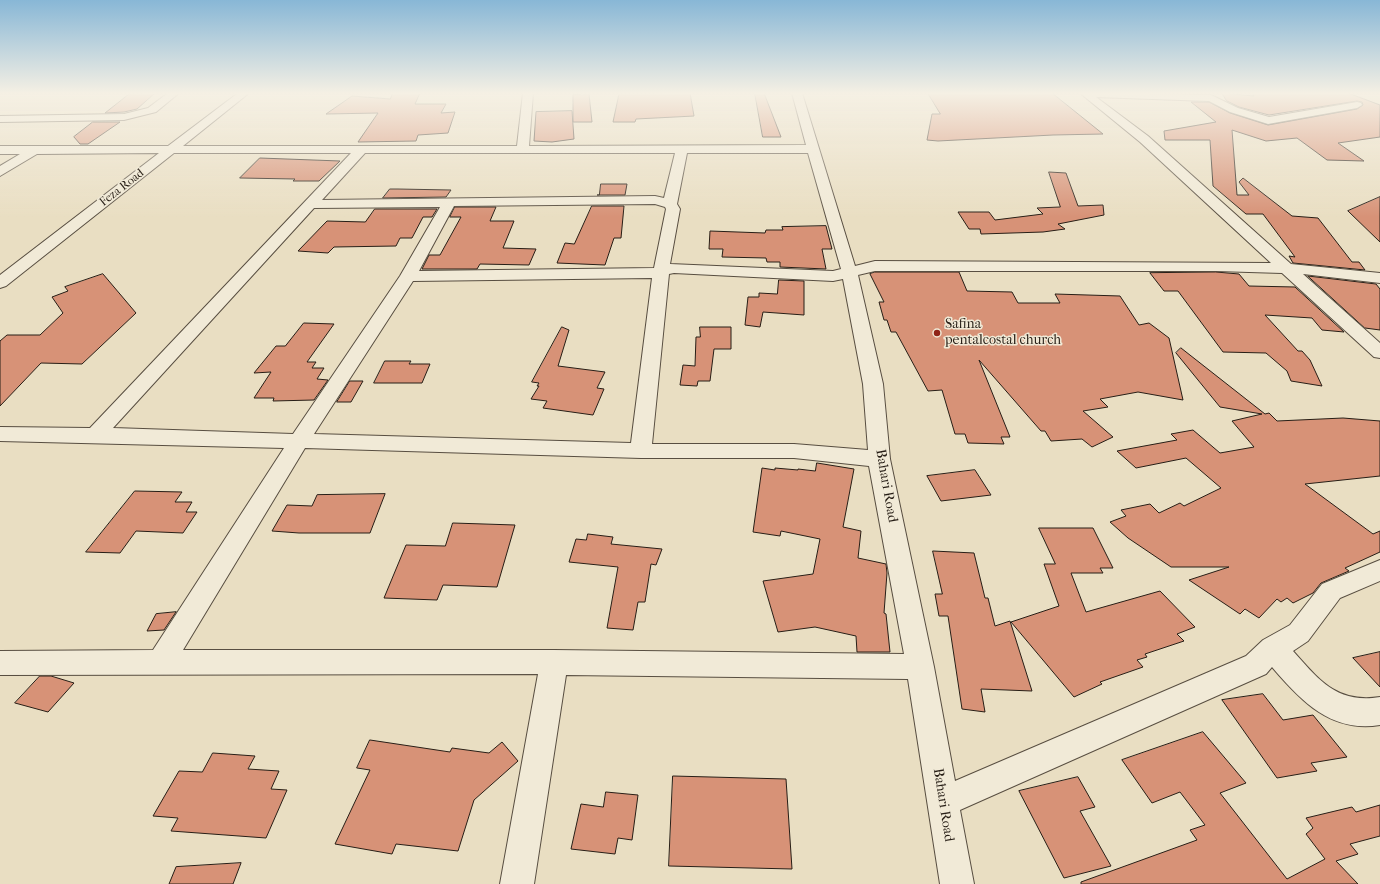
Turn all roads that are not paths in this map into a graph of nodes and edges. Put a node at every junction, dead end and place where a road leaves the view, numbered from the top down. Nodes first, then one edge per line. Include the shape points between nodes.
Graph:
1 (190, 134) edge
2 (524, 134) edge
3 (810, 134) edge
4 (1138, 134) edge
5 (682, 148) junction
6 (814, 149) junction
7 (0, 150) edge
8 (34, 150) junction
9 (362, 150) junction
10 (523, 150) junction
11 (168, 151) junction
12 (0, 172) edge
13 (449, 203) junction
14 (313, 204) junction
15 (670, 204) junction
16 (1287, 268) junction
17 (661, 271) junction
18 (849, 271) junction
19 (408, 276) junction
20 (1380, 278) edge
21 (0, 283) edge
22 (1380, 353) edge
23 (0, 434) edge
24 (95, 435) junction
25 (299, 441) junction
26 (641, 451) junction
27 (879, 459) junction
28 (1380, 570) edge
29 (1273, 648) junction
30 (161, 662) junction
31 (554, 662) junction
32 (0, 663) edge
33 (920, 667) junction
34 (1380, 711) edge
35 (943, 802) junction
36 (517, 884) edge
37 (957, 884) edge

1 - 11 street, Feza Road
2 - 10 street
3 - 6 street, Bahari Road
4 - 16 street
5 - 6 street
5 - 10 street
5 - 15 street
6 - 18 street, Bahari Road
7 - 8 street
8 - 11 street
8 - 12 street
9 - 10 street
9 - 11 street
9 - 14 street
11 - 21 street, Feza Road
13 - 14 street
13 - 15 street via 656,200
13 - 19 street
14 - 24 street
15 - 17 street via 673,209
16 - 18 street via 875,266
16 - 20 street
16 - 22 street
17 - 18 street via 674,268 833,276
17 - 19 street via 648,274
17 - 26 street
18 - 27 street, Bahari Road via 873,384
19 - 25 street
23 - 24 street
24 - 25 street
25 - 26 street
25 - 30 street
26 - 27 street via 794,451
27 - 33 street, Bahari Road
28 - 29 street via 1331,591 1299,633
29 - 34 street via 1318,696 1340,708 1359,713
29 - 35 street via 1256,664
30 - 31 street
30 - 32 street
31 - 33 street
31 - 36 street
33 - 35 street, Bahari Road
35 - 37 street, Bahari Road

